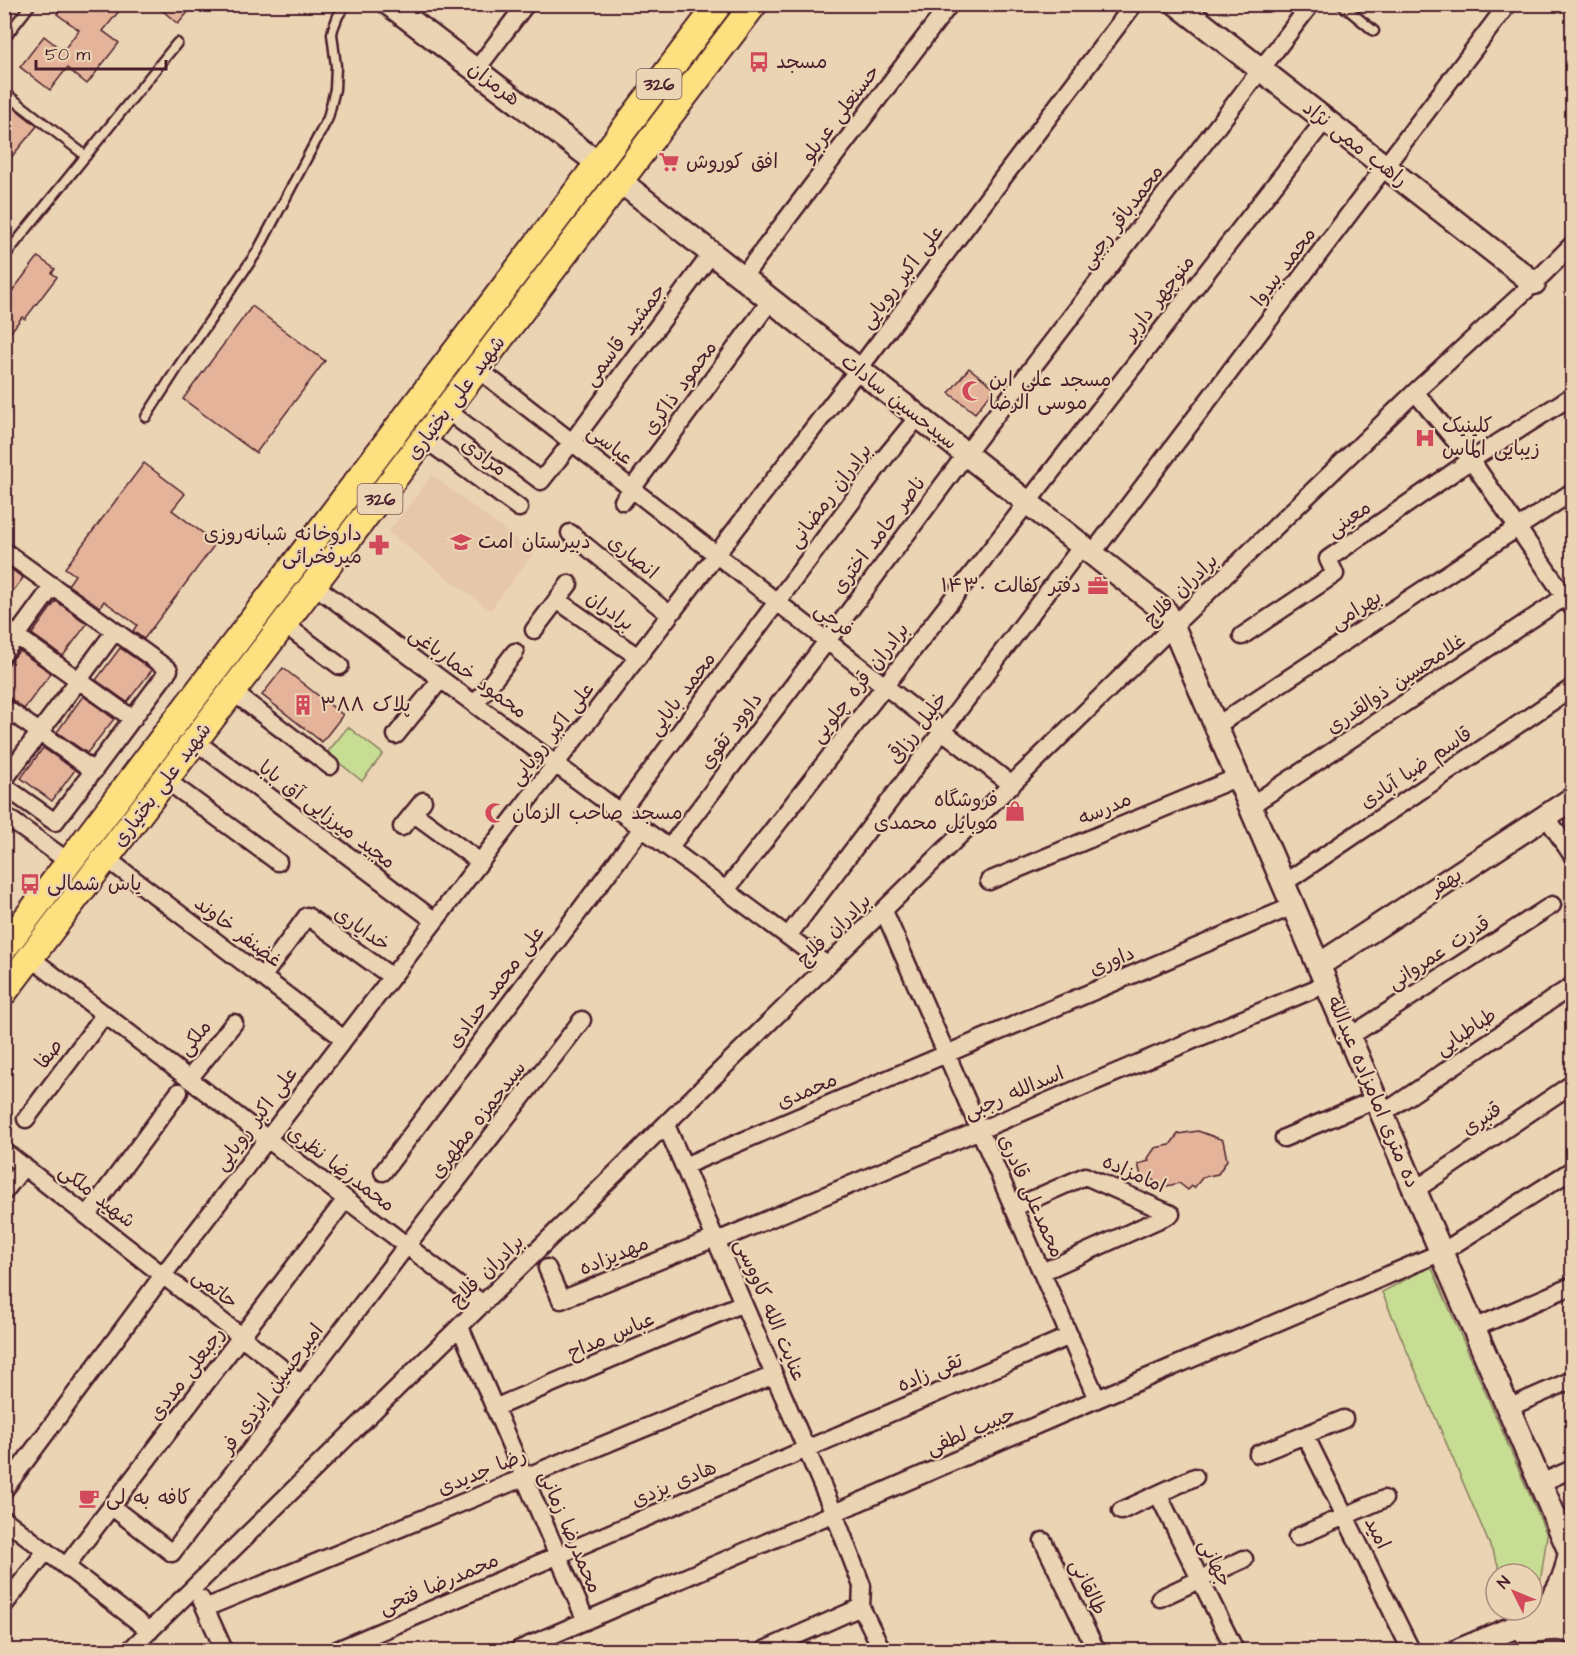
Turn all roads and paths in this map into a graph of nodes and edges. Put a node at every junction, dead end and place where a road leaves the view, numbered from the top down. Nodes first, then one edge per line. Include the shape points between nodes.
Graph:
1 (31, 4) edge
2 (346, 4) edge
3 (389, 4) edge
4 (526, 4) edge
5 (754, 4) edge
6 (950, 4) edge
7 (1134, 4) edge
8 (1177, 4) edge
9 (1311, 4) edge
10 (1341, 4) edge
11 (1508, 4) edge
12 (709, 8) edge
13 (1374, 31) dead end
14 (4, 39) edge
15 (177, 43) dead end
16 (476, 70) junction
17 (1260, 70) junction
18 (4, 92) edge
19 (1325, 120) junction
20 (86, 156) junction
21 (599, 164) junction
22 (1385, 167) junction
23 (620, 181) junction
24 (553, 225) junction
25 (574, 242) junction
26 (1572, 245) edge
27 (712, 253) junction
28 (4, 257) edge
29 (742, 278) junction
30 (1534, 284) junction
31 (771, 300) junction
32 (478, 369) junction
33 (858, 370) junction
34 (1414, 392) junction
35 (1572, 396) edge
36 (446, 410) junction
37 (146, 417) dead end
38 (918, 417) junction
39 (425, 439) junction
40 (572, 442) junction
41 (966, 454) junction
42 (1471, 460) junction
43 (1572, 492) edge
44 (628, 495) junction
45 (1027, 502) junction
46 (519, 508) dead end
47 (1518, 528) junction
48 (570, 532) dead end
49 (1087, 550) junction
50 (4, 551) edge
51 (716, 555) junction
52 (292, 568) junction
53 (569, 584) dead end
54 (314, 585) junction
55 (53, 586) junction
56 (1570, 598) edge
57 (557, 600) junction
58 (778, 603) junction
59 (670, 615) junction
60 (284, 624) junction
61 (1173, 626) junction
62 (534, 630) dead end
63 (115, 631) junction
64 (11, 632) edge
65 (1242, 636) dead end
66 (827, 641) junction
67 (515, 652) dead end
68 (4, 653) edge
69 (638, 657) junction
70 (339, 666) dead end
71 (441, 679) junction
72 (79, 681) junction
73 (885, 686) junction
74 (1572, 688) edge
75 (233, 692) junction
76 (475, 705) junction
77 (4, 707) edge
78 (133, 719) junction
79 (1216, 726) junction
80 (943, 731) junction
81 (41, 733) junction
82 (396, 735) dead end
83 (195, 741) junction
84 (555, 764) junction
85 (330, 766) dead end
86 (94, 771) junction
87 (1238, 777) junction
88 (4, 780) edge
89 (166, 780) junction
90 (1012, 785) junction
91 (4, 786) edge
92 (1572, 799) edge
93 (1250, 807) junction
94 (620, 812) junction
95 (4, 815) edge
96 (1546, 816) junction
97 (402, 827) dead end
98 (642, 828) junction
99 (669, 848) junction
100 (1572, 855) edge
101 (106, 858) junction
102 (69, 862) junction
103 (278, 862) dead end
104 (480, 862) junction
105 (989, 881) dead end
106 (1284, 883) junction
107 (726, 890) junction
108 (1552, 905) dead end
109 (1293, 906) junction
110 (884, 911) junction
111 (435, 921) junction
112 (788, 936) junction
113 (4, 948) edge
114 (31, 958) junction
115 (828, 966) junction
116 (1322, 974) junction
117 (263, 976) junction
118 (392, 977) junction
119 (1572, 986) edge
120 (4, 992) edge
121 (105, 1014) junction
122 (582, 1020) dead end
123 (234, 1023) dead end
124 (1349, 1036) junction
125 (344, 1039) junction
126 (947, 1055) junction
127 (1572, 1084) edge
128 (184, 1085) junction
129 (1379, 1106) junction
130 (26, 1119) dead end
131 (666, 1125) junction
132 (980, 1130) junction
133 (267, 1138) junction
134 (1284, 1138) dead end
135 (4, 1150) edge
136 (24, 1166) junction
137 (684, 1166) junction
138 (1572, 1170) edge
139 (383, 1172) dead end
140 (1415, 1190) junction
141 (4, 1192) edge
142 (340, 1207) dead end
143 (1014, 1208) junction
144 (87, 1216) junction
145 (716, 1240) junction
146 (405, 1247) junction
147 (1442, 1252) junction
148 (547, 1268) dead end
149 (1042, 1272) junction
150 (163, 1275) junction
151 (1572, 1286) edge
152 (483, 1304) junction
153 (743, 1304) junction
154 (460, 1327) junction
155 (1474, 1328) junction
156 (1070, 1336) junction
157 (242, 1337) junction
158 (774, 1375) junction
159 (1572, 1380) edge
160 (302, 1384) junction
161 (1097, 1399) junction
162 (494, 1408) junction
163 (1508, 1408) junction
164 (1344, 1419) dead end
165 (1305, 1435) junction
166 (806, 1449) junction
167 (1258, 1454) dead end
168 (1572, 1469) edge
169 (524, 1477) junction
170 (1195, 1477) dead end
171 (1540, 1483) junction
172 (4, 1490) edge
173 (1158, 1494) junction
174 (1384, 1499) dead end
175 (112, 1507) junction
176 (1121, 1511) dead end
177 (834, 1513) junction
178 (1345, 1516) junction
179 (4, 1519) edge
180 (1297, 1537) dead end
181 (1043, 1541) dead end
182 (46, 1551) junction
183 (1571, 1554) edge
184 (558, 1557) junction
185 (1244, 1559) dead end
186 (66, 1566) junction
187 (1200, 1579) junction
188 (195, 1587) junction
189 (1160, 1598) dead end
190 (1572, 1603) edge
191 (4, 1605) edge
192 (861, 1607) junction
193 (205, 1608) junction
194 (1544, 1610) edge
195 (1544, 1615) edge
196 (586, 1621) junction
197 (1527, 1622) edge
198 (150, 1631) junction
199 (1506, 1631) junction
200 (1572, 1632) edge
201 (130, 1650) edge
202 (224, 1650) edge
203 (337, 1650) edge
204 (518, 1650) edge
205 (764, 1650) edge
206 (882, 1650) edge
207 (1096, 1650) edge
208 (1235, 1650) edge
209 (1411, 1650) edge
210 (1460, 1650) edge

1 - 14 lane
2 - 37 lane via 332,34 335,89 328,118 257,252
3 - 16 main road, هرمزان
4 - 16 street
5 - 23 main road, شهید علی بختیاری / 326
6 - 29 street, حسنعلی عربلو
7 - 33 street, علی اکبر رویایی
8 - 17 main road, راهب ممی نژاد
9 - 17 street, محمدباقر رجبی
10 - 13 lane
11 - 22 street, محمد بیدوا
12 - 21 main road, شهید علی بختیاری / 326
15 - 20 lane
16 - 21 main road, هرمزان
17 - 19 main road, راهب ممی نژاد
17 - 41 street, محمدباقر رجبی
18 - 20 lane
19 - 22 main road, راهب ممی نژاد
19 - 45 street, منوچهر داربر
20 - 28 lane
21 - 23 main road
21 - 24 main road, شهید علی بختیاری / 326
22 - 30 main road, راهب ممی نژاد
22 - 49 street, محمد بیدوا
23 - 25 main road, شهید علی بختیاری / 326
23 - 27 main road, سیدحسین سادات
24 - 25 main road
24 - 52 main road, شهید علی بختیاری / 326
25 - 32 main road, شهید علی بختیاری / 326
26 - 30 street, برادران فلاح
27 - 29 main road, سیدحسین سادات
27 - 40 street, جمشید قاسمی
29 - 31 main road, سیدحسین سادات
30 - 34 street, برادران فلاح
31 - 33 main road, سیدحسین سادات
31 - 44 street, محمود ذاکری
32 - 36 main road, شهید علی بختیاری / 326
32 - 40 street, عباسی
33 - 38 main road, سیدحسین سادات
33 - 51 street, علی اکبر رویایی
34 - 42 street
34 - 61 street, برادران فلاح
35 - 42 street
36 - 39 main road, شهید علی بختیاری / 326
36 - 40 street, جمشید قاسمی via 541,481
38 - 41 main road, سیدحسین سادات
38 - 58 street, برادران رمضانی
39 - 46 street, مرادی
39 - 54 main road, شهید علی بختیاری / 326
40 - 44 street, عباسی
41 - 45 main road, سیدحسین سادات
41 - 66 street, ناصر حامد اختری
42 - 47 street
42 - 65 street, معینی via 1328,559 1335,574
43 - 47 street, بهرامی
44 - 51 street, عباسی
45 - 49 main road, سیدحسین سادات
45 - 73 street, برادران قره چلویی
47 - 56 street
47 - 79 street, بهرامی
48 - 59 street, انصاری
49 - 61 main road, سیدحسین سادات via 1159,605
49 - 80 street, خلیل رزاقی
50 - 55 street
51 - 58 street, فرجی
51 - 59 street, علی اکبر رویایی
52 - 54 main road
52 - 102 main road, شهید علی بختیاری / 326
53 - 57 street, برادران
54 - 60 main road, شهید علی بختیاری / 326
54 - 71 street, محمود خمارباغی
55 - 63 street
55 - 64 street
56 - 93 street, غلامحسین ذوالقدری
57 - 62 street, برادران
57 - 69 street, برادران
58 - 66 street, فرجی
58 - 94 street, محمد بابایی
59 - 69 street, علی اکبر رویایی
60 - 70 street
60 - 75 main road, شهید علی بختیاری / 326
61 - 79 main road, ده متری امامزاده عبدالله
61 - 90 street, برادران فلاح
63 - 72 street
63 - 78 street via 169,670
64 - 68 street
64 - 72 street
66 - 73 street, فرجی
66 - 99 street, داوود تقوی
67 - 76 street
69 - 84 street, علی اکبر رویایی
71 - 76 street, محمود خمارباغی
71 - 82 street
72 - 78 street
72 - 81 street
73 - 80 street, فرجی
73 - 107 street, برادران قره چلویی
74 - 106 street, قاسم ضیا آبادی
75 - 83 main road, شهید علی بختیاری / 326
75 - 85 street
76 - 84 street, محمود خمارباغی
77 - 81 street
78 - 86 street
79 - 87 main road, ده متری امامزاده عبدالله
80 - 90 street, فرجی
80 - 112 street, خلیل رزاقی
81 - 86 street
81 - 88 street
83 - 89 main road, شهید علی بختیاری / 326
83 - 111 street, مجید میرزایی آق بابا
84 - 94 street, محمود خمارباغی
84 - 104 street, علی اکبر رویایی
86 - 91 street via 56,822
87 - 93 main road, ده متری امامزاده عبدالله
87 - 105 street, مدرسه
89 - 101 main road, شهید علی بختیاری / 326
89 - 103 street
90 - 110 street, برادران فلاح
92 - 96 main road, بهفر
93 - 106 main road, ده متری امامزاده عبدالله
94 - 98 street, محمود خمارباغی
95 - 102 street
96 - 100 street
96 - 116 main road, بهفر
97 - 104 street via 418,807
98 - 99 street, محمود خمارباغی
98 - 139 street, علی محمد حدادی
99 - 107 street, محمود خمارباغی
101 - 114 main road, شهید علی بختیاری / 326
101 - 117 street, غضنفر خاوند
102 - 113 main road, شهید علی بختیاری / 326 via 17,924
104 - 111 street, علی اکبر رویایی
106 - 109 main road, ده متری امامزاده عبدالله
107 - 112 street, محمود خمارباغی
108 - 124 street, قدرت عمروانی
109 - 116 main road, ده متری امامزاده عبدالله
109 - 126 street, داوری
110 - 115 street, برادران فلاح
110 - 126 street, محمدعلی قادری
111 - 118 street, علی اکبر رویایی
112 - 115 street, محمود خمارباغی
114 - 120 main road, شهید علی بختیاری / 326
114 - 121 street, محمدرضا نظری
115 - 131 street, برادران فلاح
116 - 124 main road, ده متری امامزاده عبدالله
116 - 132 street, اسدالله رجبی
117 - 118 street, خدایاری via 307,916
117 - 125 street, غضنفر خاوند
118 - 125 street, علی اکبر رویایی
119 - 129 street, طباطبایی
121 - 128 street, محمدرضا نظری
121 - 130 street, صفا
122 - 146 street, سیدحمزه مطهری
123 - 128 street, ملکی
124 - 129 main road, ده متری امامزاده عبدالله
125 - 133 street, علی اکبر رویایی
126 - 132 street, محمدعلی قادری
126 - 137 street, محمدی
127 - 140 street, قنبری
128 - 133 street, محمدرضا نظری
128 - 144 street, ملکی
129 - 134 street, طباطبایی
129 - 140 main road, ده متری امامزاده عبدالله
131 - 137 street, عنایت‌ الله کاووسی
131 - 152 street, برادران فلاح
132 - 143 street, محمدعلی قادری
132 - 145 street, اسدالله رجبی
133 - 146 street, محمدرضا نظری
133 - 150 street, علی اکبر رویایی
135 - 136 street, شهید ملکی
136 - 141 street
136 - 144 street, شهید ملکی
137 - 145 street, عنایت‌ الله کاووسی
138 - 147 street, حبیب لطفی
140 - 147 main road, ده متری امامزاده عبدالله
142 - 157 street, رجبعلی مددی
143 - 149 street, محمدعلی قادری
143 - 149 street, امامزاده via 1085,1176 1171,1214
144 - 150 street, شهید ملکی
145 - 148 street, مهدیزاده via 561,1300
145 - 153 street, عنایت‌ الله کاووسی
146 - 152 street, محمدرضا نظری
146 - 160 street, امیرحسین ایزدی فر
147 - 155 main road, ده متری امامزاده عبدالله
147 - 161 street, حبیب لطفی
149 - 156 street, محمدعلی قادری
150 - 157 street, حاتمی
150 - 172 street, علی اکبر رویایی
151 - 155 street
152 - 154 street, برادران فلاح
153 - 158 street, عنایت‌ الله کاووسی
153 - 162 street, عباس مداح
154 - 162 street, محمدرضا زمانی
154 - 188 street, برادران فلاح
155 - 163 main road, ده متری امامزاده عبدالله
156 - 161 street, محمدعلی قادری
156 - 166 street, تقی زاده
157 - 160 street, حاتمی
157 - 175 street, رجبعلی مددی
158 - 166 street, عنایت‌ الله کاووسی
158 - 169 street, رضا جدیدی
159 - 163 street
160 - 175 street, امیرحسین ایزدی فر via 172,1553
161 - 177 street, حبیب لطفی
162 - 169 street, محمدرضا زمانی
163 - 171 main road, ده متری امامزاده عبدالله
164 - 165 street
165 - 167 street
165 - 178 street, امید
166 - 177 street, عنایت‌ الله کاووسی
166 - 184 street, هادی یزدی
168 - 171 street
169 - 184 street, محمدرضا زمانی
169 - 193 street, رضا جدیدی
170 - 173 street
171 - 183 main road, ده متری امامزاده عبدالله
173 - 176 street
173 - 187 street, جهانی
174 - 178 street
175 - 186 street, رجبعلی مددی
177 - 192 street, عنایت‌ الله کاووسی via 862,1586
177 - 196 street, حبیب لطفی
178 - 180 street
178 - 209 street, امید
179 - 182 street
181 - 207 street, طالقانی
182 - 186 street
182 - 191 street
183 - 194 main road via 1562,1584
184 - 196 street, محمدرضا زمانی
184 - 203 street, محمدرضا فتحی
185 - 187 street
186 - 198 street
187 - 189 street
187 - 208 street, جهانی
188 - 193 street
188 - 198 street, برادران فلاح
190 - 195 main road
192 - 205 street
192 - 206 street
193 - 202 street
196 - 204 street, حبیب لطفی
197 - 199 main road
198 - 201 street, برادران فلاح
199 - 200 main road via 1563,1628
199 - 210 main road

